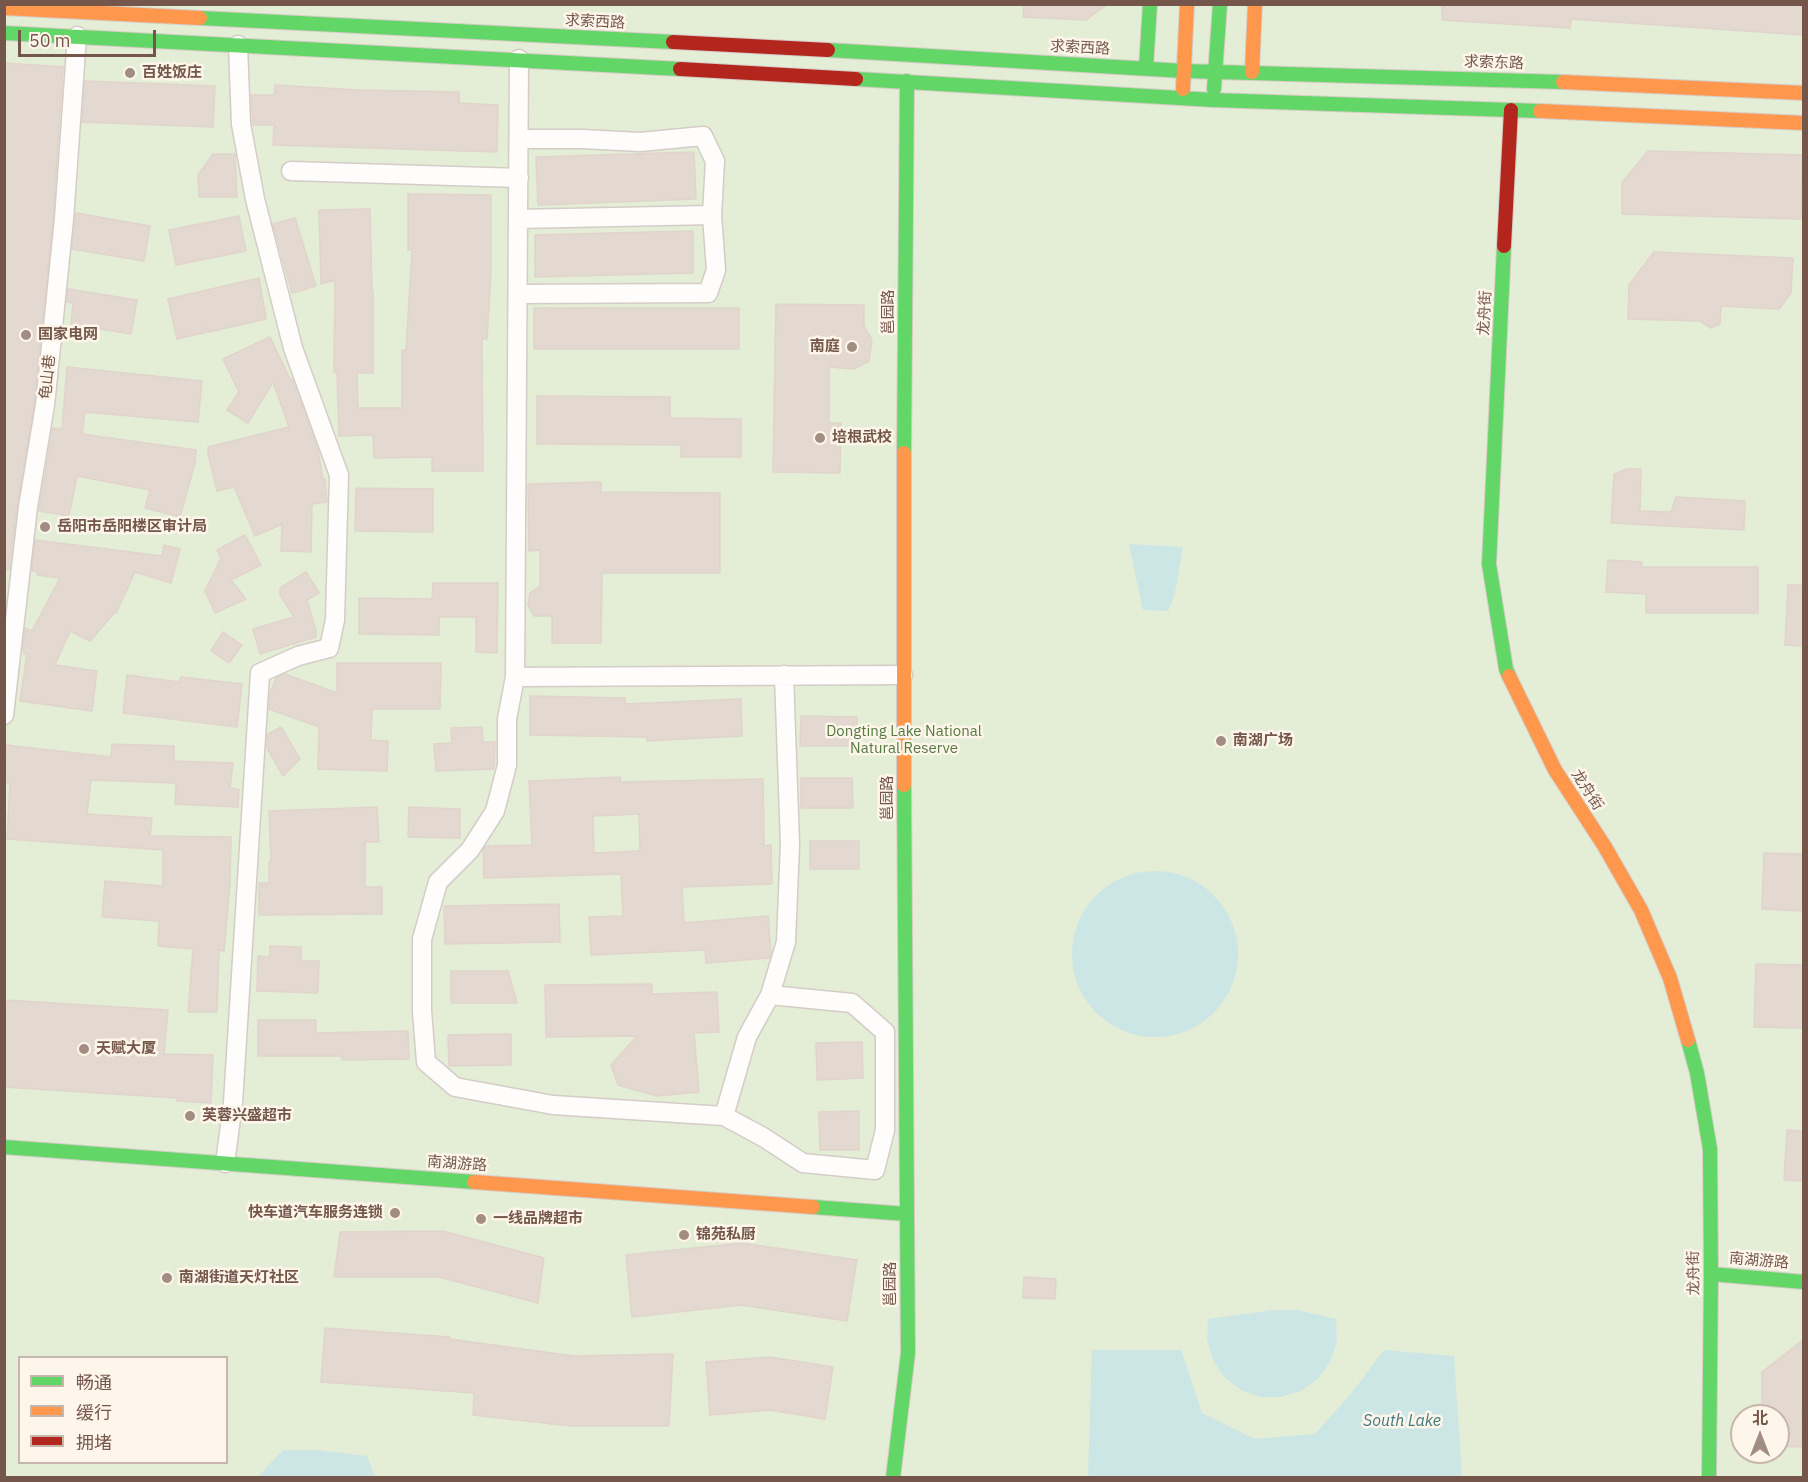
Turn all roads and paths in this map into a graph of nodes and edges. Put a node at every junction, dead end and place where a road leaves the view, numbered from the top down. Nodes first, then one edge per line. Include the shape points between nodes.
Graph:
1 (1150, 4) edge
2 (1187, 4) edge
3 (1220, 4) edge
4 (1255, 4) edge
5 (4, 8) edge
6 (259, 13) edge
7 (4, 33) edge
8 (77, 36) junction
9 (238, 45) junction
10 (519, 59) junction
11 (1146, 68) junction
12 (1184, 71) junction
13 (1215, 71) junction
14 (1252, 72) junction
15 (907, 81) junction
16 (1803, 93) edge
17 (1182, 98) junction
18 (1213, 100) junction
19 (1511, 110) junction
20 (1803, 123) edge
21 (519, 139) junction
22 (291, 171) dead end
23 (519, 178) junction
24 (712, 215) junction
25 (518, 219) junction
26 (518, 294) junction
27 (784, 675) junction
28 (903, 675) junction
29 (515, 677) junction
30 (4, 715) edge
31 (770, 995) junction
32 (724, 1116) junction
33 (4, 1147) edge
34 (225, 1163) junction
35 (907, 1214) junction
36 (1711, 1274) junction
37 (1803, 1282) edge
38 (893, 1478) edge
39 (1709, 1478) edge

1 - 11 main road
2 - 12 main road
3 - 13 main road
4 - 14 main road
5 - 6 main road, 求索西路
6 - 11 main road, 求索西路
7 - 8 main road
8 - 9 main road
8 - 30 street, 龟山巷 via 45,405 28,507
9 - 10 main road
9 - 34 street via 241,124 255,199 293,348 339,475 335,620 329,648 298,656 260,673
10 - 15 main road
10 - 21 street
11 - 12 main road, 求索西路
12 - 13 main road, 求索东路
12 - 17 main road
13 - 14 main road, 求索东路
13 - 18 main road
14 - 16 main road, 求索东路
15 - 17 main road
15 - 28 main road, 邕园路
17 - 18 main road
18 - 19 main road
19 - 20 main road
19 - 36 main road, 龙舟街 via 1489,564 1506,669 1554,770 1641,909 1670,978 1697,1073 1710,1149
21 - 23 street
21 - 24 street via 640,142 704,136 715,161
22 - 23 street
23 - 25 street
24 - 25 street
24 - 26 street via 716,270 708,293
25 - 26 street
26 - 29 street
27 - 28 street
27 - 29 street
27 - 31 street via 790,844 786,942
28 - 35 main road, 邕园路
29 - 32 street via 507,719 507,765 495,811 470,850 438,882 422,939 426,1062 455,1087 553,1106
31 - 32 street via 747,1037
31 - 32 street via 852,1004 885,1032 885,1130 875,1170 803,1163
33 - 34 main road, 南湖游路
34 - 35 main road, 南湖游路
35 - 38 main road, 邕园路 via 908,1353
36 - 37 main road, 南湖游路
36 - 39 main road, 龙舟街

